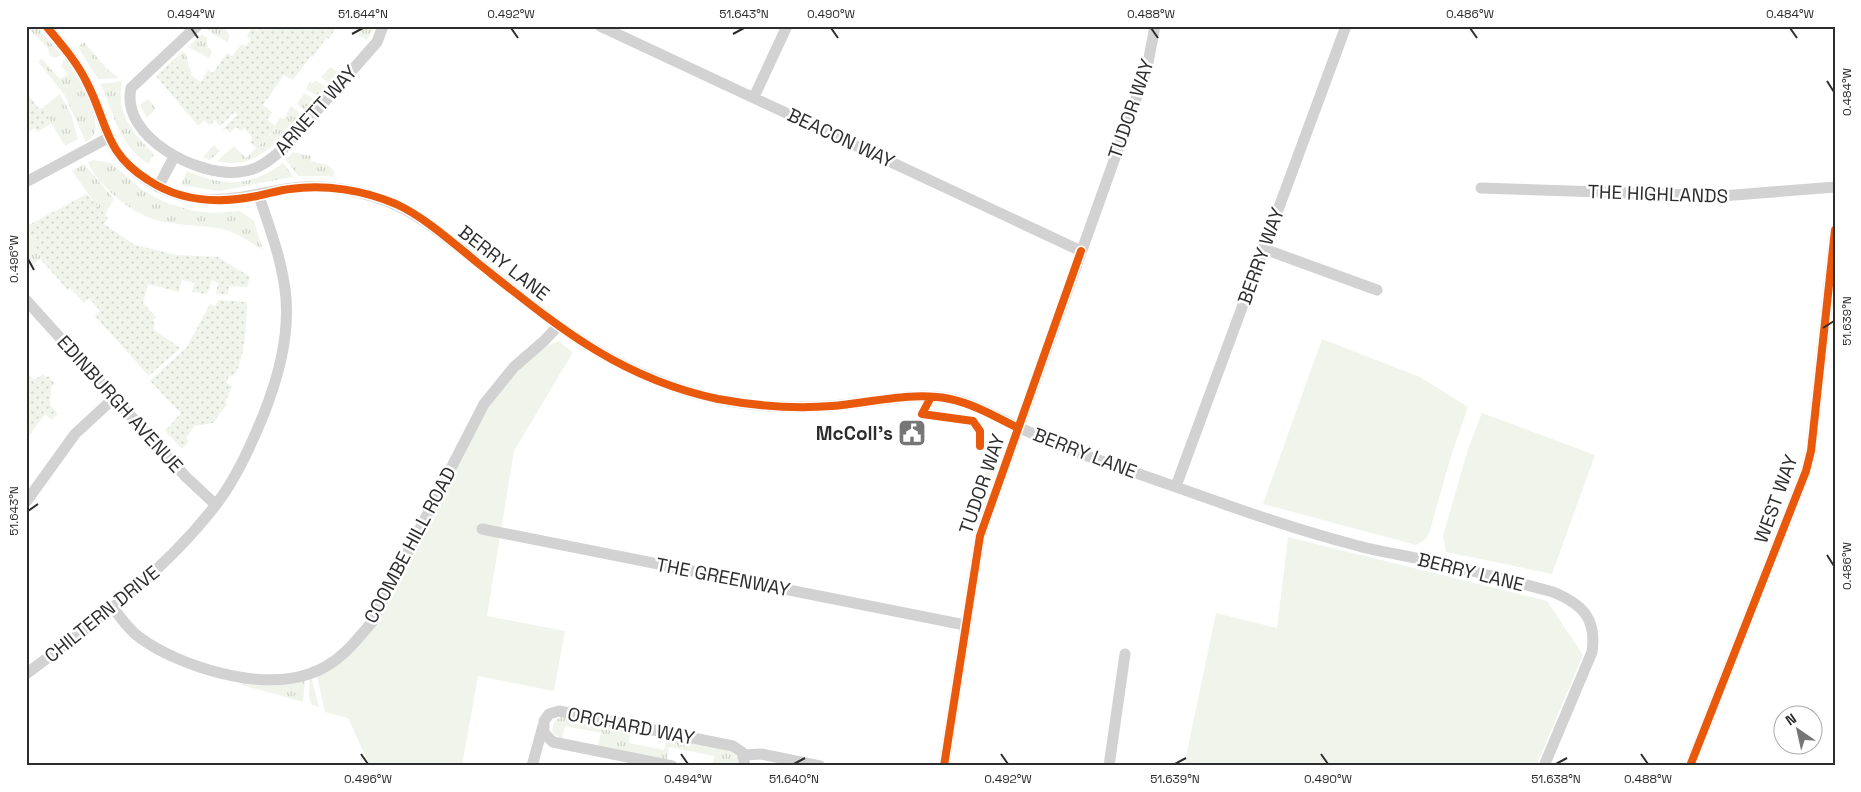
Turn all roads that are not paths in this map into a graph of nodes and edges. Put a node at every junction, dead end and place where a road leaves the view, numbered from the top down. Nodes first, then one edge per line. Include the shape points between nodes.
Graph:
1 (46, 26) edge
2 (197, 26) edge
3 (383, 26) edge
4 (600, 26) edge
5 (787, 26) edge
6 (1155, 26) edge
7 (1346, 26) edge
8 (754, 97) junction
9 (108, 138) junction
10 (174, 157) junction
11 (26, 182) edge
12 (158, 187) junction
13 (1835, 187) edge
14 (1481, 188) dead end
15 (260, 196) junction
16 (1835, 230) edge
17 (1264, 249) junction
18 (1081, 251) junction
19 (1377, 290) dead end
20 (26, 300) edge
21 (558, 326) junction
22 (114, 398) junction
23 (1018, 428) junction
24 (1176, 486) junction
25 (26, 502) edge
26 (216, 505) junction
27 (482, 529) dead end
28 (114, 608) junction
29 (966, 625) junction
30 (1125, 654) dead end
31 (26, 674) edge
32 (543, 725) junction
33 (744, 761) edge
34 (532, 766) edge
35 (672, 766) edge
36 (820, 766) edge
37 (944, 766) edge
38 (1109, 766) edge
39 (1545, 766) edge
40 (1690, 766) edge

1 - 9 street, BERRY LANE via 87,82
2 - 10 street, ARNETT WAY via 144,74 131,88 129,97 130,106 144,130
3 - 10 street, ARNETT WAY via 377,42 268,162 238,173 214,170
4 - 8 street, BEACON WAY
5 - 8 street
6 - 18 street, TUDOR WAY via 1147,68
7 - 17 street, BERRY WAY
8 - 18 street, BEACON WAY
9 - 11 street
9 - 12 street, BERRY LANE via 132,169
10 - 12 street
12 - 15 street, BERRY LANE via 210,201
13 - 14 street, THE HIGHLANDS via 1722,196
15 - 21 street, BERRY LANE via 288,189 318,187 351,190 397,205 435,229
15 - 26 street, CHILTERN DRIVE via 284,287 284,349 267,406 250,446
16 - 40 street, WEST WAY via 1806,471
17 - 19 street
17 - 24 street, BERRY WAY
18 - 23 street, TUDOR WAY
20 - 22 street, EDINBURGH AVENUE
21 - 23 street, BERRY LANE via 610,360 636,372 718,399 754,405 803,407 948,398 976,407
21 - 28 street, COOMBE HILL ROAD via 514,367 484,404 372,622 339,658 313,673 294,678 255,680 223,673 157,650 137,636
22 - 25 street via 75,434
22 - 26 street, EDINBURGH AVENUE
23 - 24 street, BERRY LANE via 1090,458
23 - 29 street, TUDOR WAY via 980,536
24 - 39 street, BERRY LANE via 1322,536 1553,592 1580,606 1591,623 1592,652
26 - 28 street, CHILTERN DRIVE via 162,565
27 - 29 street, THE GREENWAY
28 - 31 street, CHILTERN DRIVE
29 - 37 street, TUDOR WAY
30 - 38 street
32 - 33 street, ORCHARD WAY via 550,714 559,711 733,746
32 - 34 street
32 - 35 street, ORCHARD WAY via 546,737 553,742
33 - 36 street, ORCHARD WAY via 762,754

